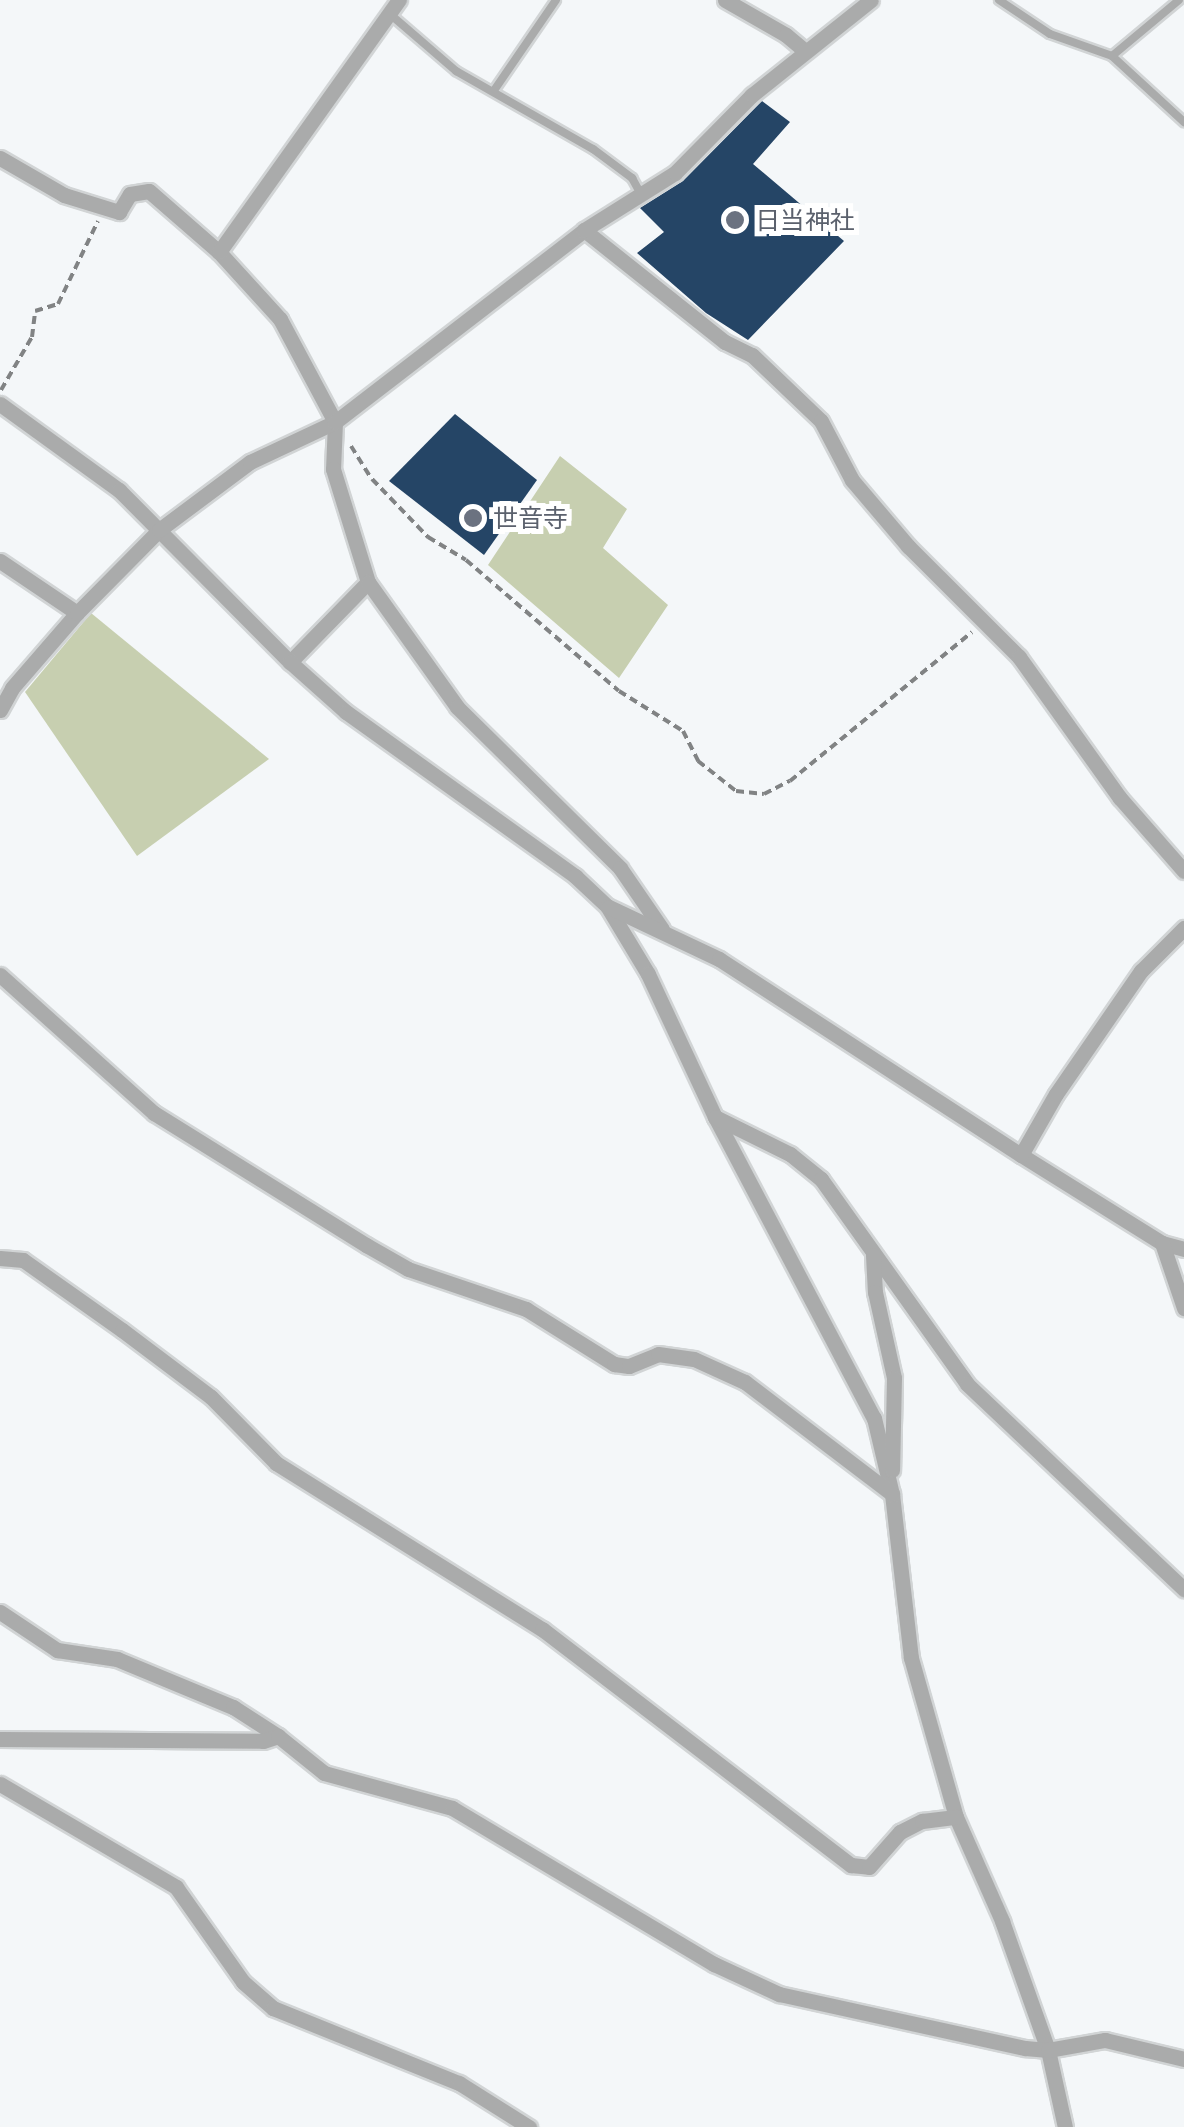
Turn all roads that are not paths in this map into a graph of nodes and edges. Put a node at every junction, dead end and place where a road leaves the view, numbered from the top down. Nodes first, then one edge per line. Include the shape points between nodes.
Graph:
1 (399, 0) edge
2 (556, 0) edge
3 (725, 0) edge
4 (870, 0) edge
5 (999, 0) edge
6 (1179, 0) edge
7 (390, 16) junction
8 (804, 51) junction
9 (1112, 56) junction
10 (495, 90) junction
11 (1184, 122) edge
12 (0, 158) edge
13 (642, 196) junction
14 (584, 230) junction
15 (220, 252) junction
16 (0, 404) edge
17 (335, 422) junction
18 (159, 530) junction
19 (0, 561) edge
20 (368, 582) junction
21 (78, 614) junction
22 (290, 662) junction
23 (0, 710) edge
24 (1184, 870) edge
25 (607, 906) junction
26 (1184, 928) edge
27 (664, 933) junction
28 (0, 975) edge
29 (715, 1117) junction
30 (1021, 1155) junction
31 (1162, 1243) junction
32 (1184, 1249) edge
33 (873, 1254) junction
34 (0, 1258) edge
35 (1184, 1308) edge
36 (892, 1494) junction
37 (1184, 1589) edge
38 (0, 1612) edge
39 (278, 1736) junction
40 (0, 1739) edge
41 (0, 1784) edge
42 (956, 1817) junction
43 (1048, 2050) junction
44 (1184, 2059) edge
45 (529, 2127) edge
46 (1065, 2127) edge

1 - 7 street
2 - 10 lane
3 - 8 street
4 - 8 street
5 - 9 lane via 1050,34
6 - 9 lane
7 - 10 lane via 456,71
7 - 15 street
8 - 13 street
9 - 11 lane
10 - 13 lane via 593,149 632,178
12 - 15 street via 64,194 118,212 130,194 149,191
13 - 14 street
14 - 17 street
14 - 24 street via 725,342 752,355 822,421 852,480 1032,673 1120,798
15 - 17 street via 280,320
16 - 18 street via 92,468
17 - 18 street via 250,462
17 - 20 street via 333,469
18 - 21 street
18 - 22 street
19 - 21 street
20 - 22 street
20 - 27 street via 457,707 620,868
21 - 23 street
22 - 25 street via 346,712
25 - 27 street
25 - 29 street via 648,974
26 - 30 street via 1141,971
27 - 30 street via 719,959
28 - 36 street via 154,1113 366,1245 408,1269 526,1309 614,1364 629,1366 658,1354 694,1359 746,1382
29 - 33 street via 790,1154 821,1179
29 - 36 street via 874,1418
30 - 31 street
31 - 32 street
31 - 35 street
33 - 36 street via 894,1378
33 - 37 street via 966,1384
34 - 42 street via 22,1260 122,1330 210,1397 276,1463 542,1630 851,1865 869,1866 911,1826
36 - 42 street via 911,1658
38 - 39 street via 57,1650 117,1659 232,1707
39 - 40 street
39 - 43 street via 324,1773 452,1808 714,1964 779,1994
41 - 45 street via 176,1887 243,1982 273,2008 459,2082
42 - 43 street
43 - 44 street via 1105,2040
43 - 46 street

